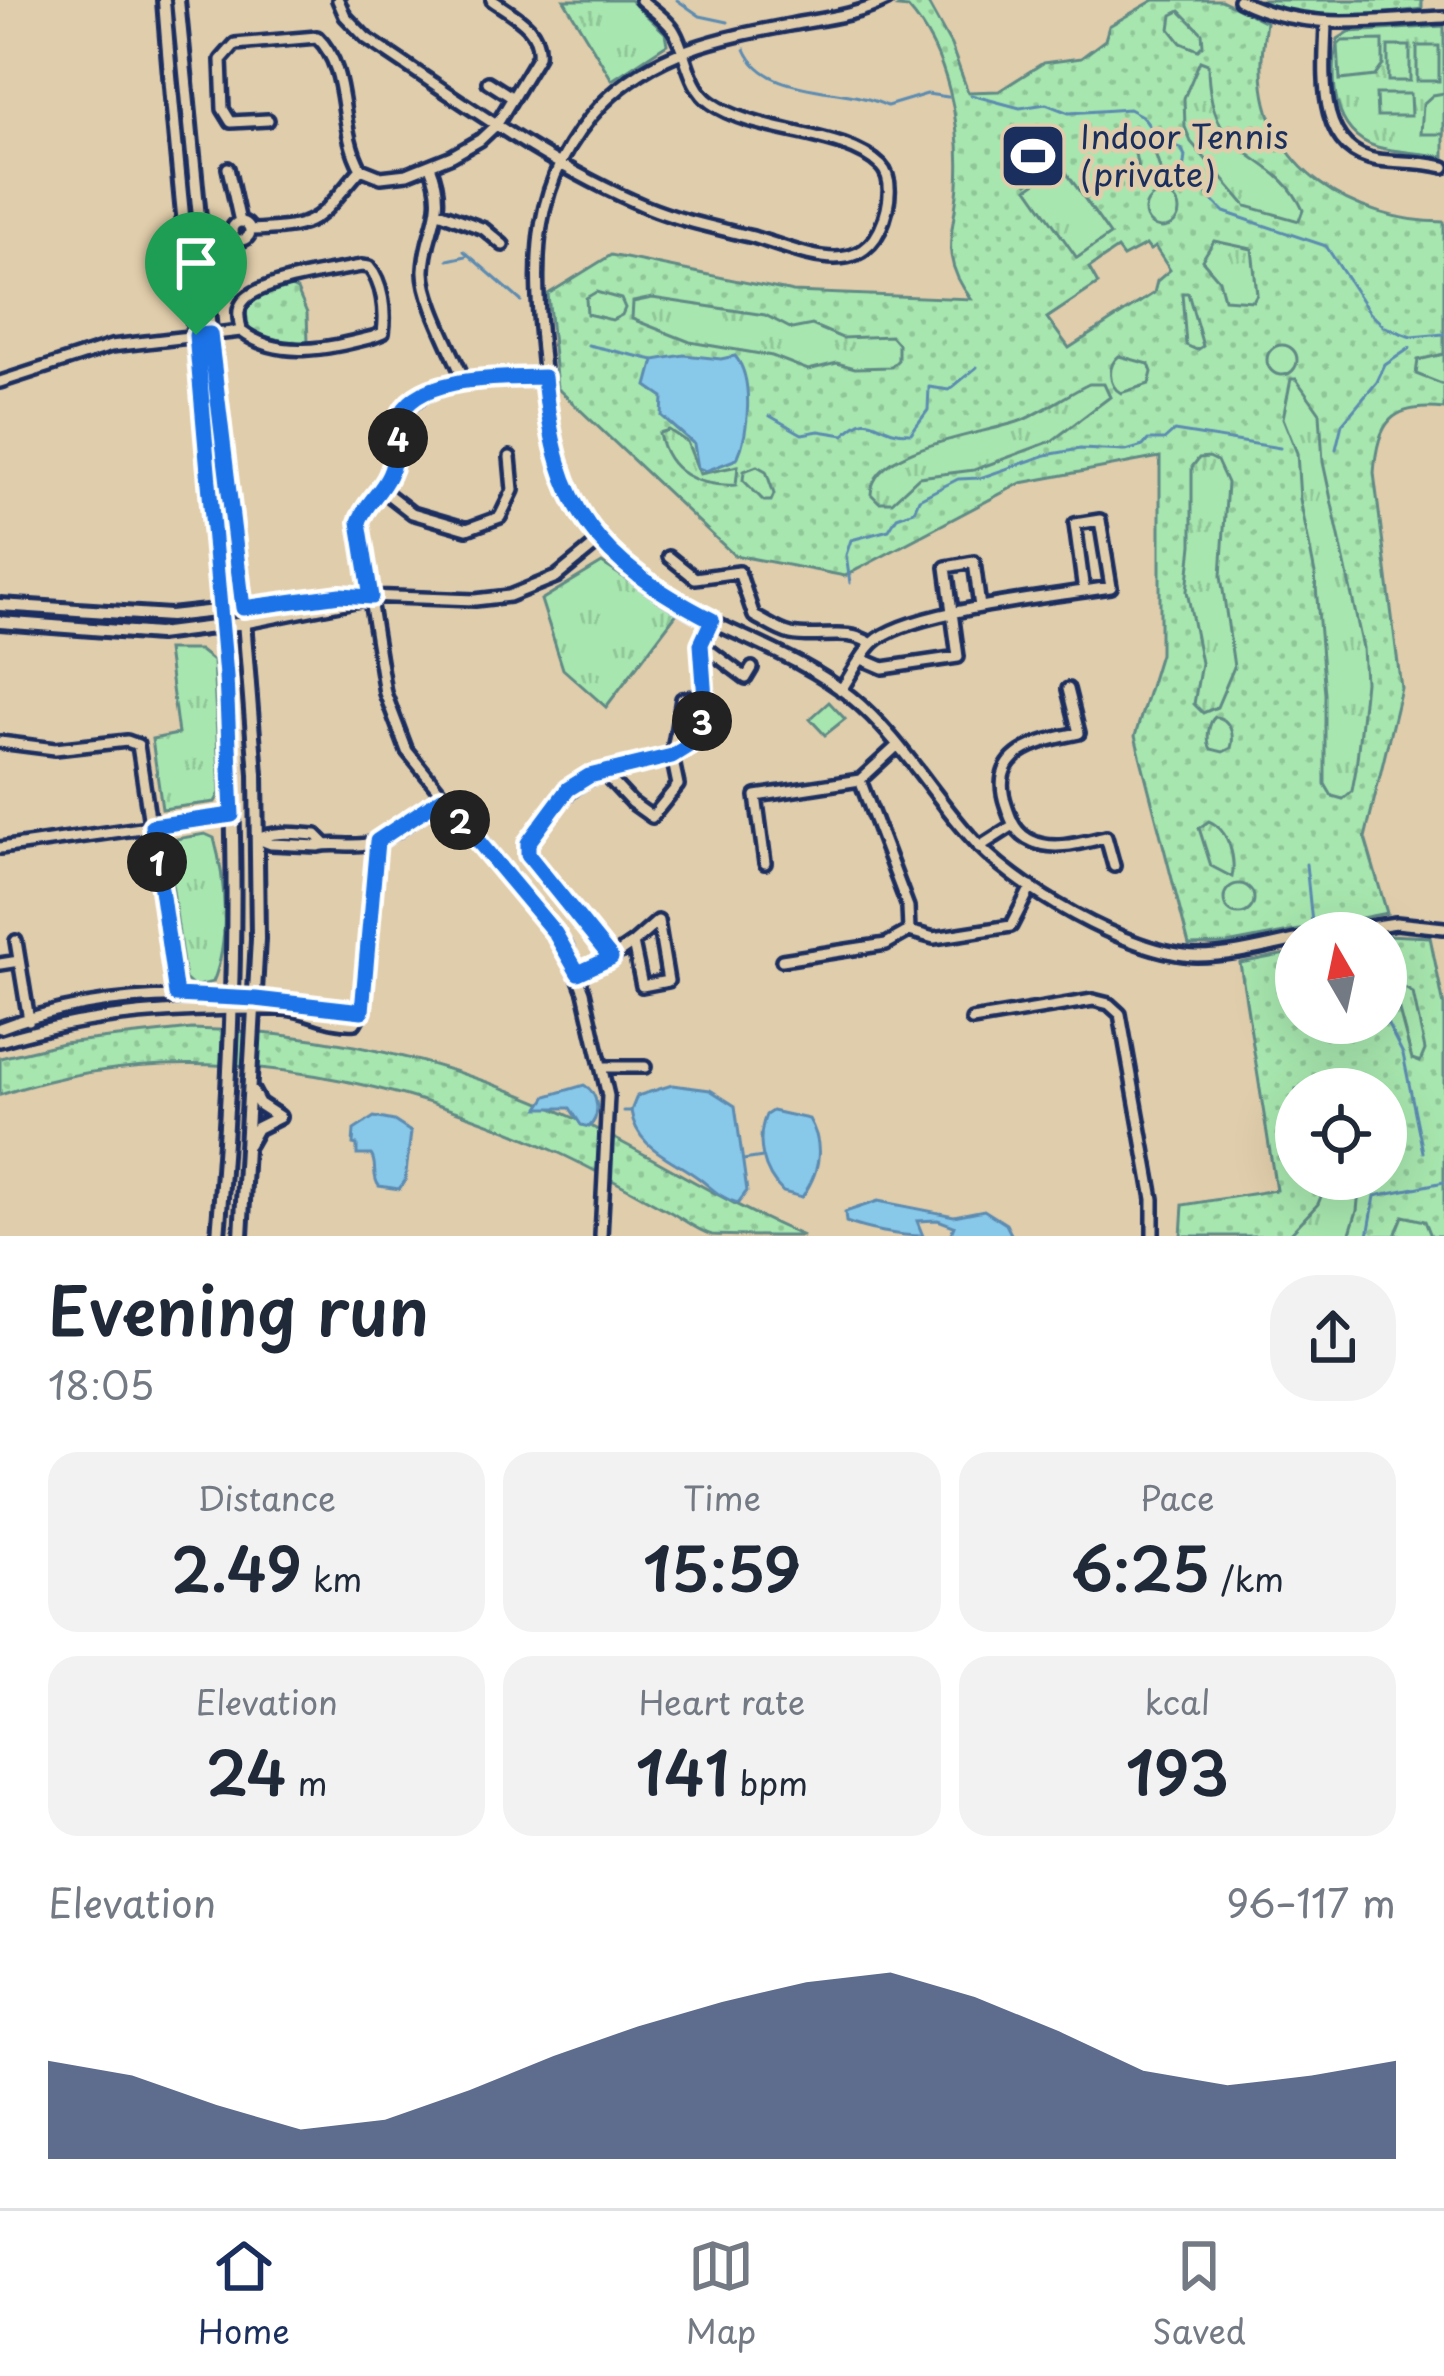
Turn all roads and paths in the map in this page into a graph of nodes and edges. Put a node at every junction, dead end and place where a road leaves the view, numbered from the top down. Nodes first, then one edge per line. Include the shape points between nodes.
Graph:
1 (164, 0) edge
2 (178, 0) edge
3 (338, 0) edge
4 (492, 0) edge
5 (641, 0) edge
6 (887, 0) edge
7 (1239, 0) edge
8 (1444, 17) edge
9 (1325, 22) junction
10 (679, 51) junction
11 (488, 82) dead end
12 (513, 98) junction
13 (228, 118) junction
14 (268, 120) dead end
15 (497, 124) junction
16 (217, 130) dead end
17 (559, 165) junction
18 (430, 166) junction
19 (1444, 167) edge
20 (228, 168) dead end
21 (361, 169) junction
22 (439, 212) junction
23 (503, 245) dead end
24 (241, 331) junction
25 (210, 334) junction
26 (196, 335) junction
27 (544, 377) junction
28 (464, 380) junction
29 (0, 382) edge
30 (509, 457) dead end
31 (381, 489) junction
32 (600, 541) junction
33 (669, 557) dead end
34 (1084, 591) junction
35 (371, 597) junction
36 (0, 605) edge
37 (980, 607) junction
38 (243, 608) junction
39 (219, 611) junction
40 (952, 613) junction
41 (712, 620) junction
42 (0, 622) edge
43 (245, 623) junction
44 (221, 628) junction
45 (701, 644) junction
46 (872, 644) junction
47 (862, 659) junction
48 (752, 668) dead end
49 (1068, 689) dead end
50 (842, 690) junction
51 (706, 694) junction
52 (0, 742) edge
53 (898, 745) junction
54 (672, 756) junction
55 (604, 773) junction
56 (860, 780) junction
57 (442, 798) junction
58 (232, 815) junction
59 (152, 826) junction
60 (1012, 826) junction
61 (258, 839) junction
62 (377, 841) junction
63 (979, 847) junction
64 (0, 848) edge
65 (765, 863) dead end
66 (1114, 866) dead end
67 (1031, 887) junction
68 (1407, 924) edge
69 (1444, 928) edge
70 (909, 931) junction
71 (16, 941) dead end
72 (632, 943) junction
73 (1275, 944) edge
74 (611, 958) junction
75 (782, 960) dead end
76 (19, 961) junction
77 (0, 964) edge
78 (578, 973) junction
79 (176, 995) junction
80 (231, 1004) junction
81 (255, 1005) junction
82 (28, 1018) junction
83 (972, 1020) dead end
84 (0, 1028) edge
85 (32, 1031) junction
86 (0, 1041) edge
87 (602, 1067) junction
88 (645, 1067) dead end
89 (250, 1082) junction
90 (247, 1147) junction
91 (218, 1236) edge
92 (242, 1236) edge
93 (601, 1236) edge
94 (1153, 1236) edge

1 - 26 main road
2 - 25 main road
3 - 15 street via 366,38
4 - 12 street via 539,44
5 - 10 street via 674,30
6 - 10 street
7 - 9 street
8 - 9 street
9 - 19 street via 1325,94 1340,135 1375,160
10 - 17 street via 617,91
10 - 17 street via 707,101 863,153 883,167 886,214 862,253 830,258 707,225
11 - 12 street
12 - 15 street
13 - 14 street
13 - 16 street
13 - 21 street via 221,60 235,44 316,37 334,54 350,150
15 - 17 street
15 - 18 street
17 - 27 street via 536,248
18 - 21 street via 386,177
18 - 22 street
20 - 21 street via 245,226 321,218
22 - 23 street
22 - 28 street via 426,287
24 - 24 street via 299,351 383,333 376,275 361,266 271,285 245,297
24 - 25 street
25 - 26 street
25 - 38 main road
26 - 29 street via 111,346
26 - 39 main road
27 - 28 street
27 - 32 street via 559,467
28 - 31 street via 400,416
30 - 31 street via 513,490 500,517 467,529 412,513
31 - 35 street via 359,522
32 - 35 street via 556,577 509,596
32 - 41 street via 643,581
33 - 46 street via 695,578 739,572 754,616 786,634 844,633
34 - 34 street via 1075,524 1100,520 1111,587
34 - 37 street
35 - 38 street
35 - 43 street
35 - 57 street via 391,714
36 - 39 main road via 135,615
37 - 40 street
37 - 40 street via 974,562 946,567
38 - 39 main road
38 - 43 main road
39 - 44 main road
40 - 46 street
40 - 47 street via 958,657 883,668
41 - 45 street
41 - 50 street
42 - 44 main road via 158,634
43 - 44 main road
43 - 61 main road
44 - 58 main road
45 - 48 street via 746,678
45 - 51 street
46 - 47 street
47 - 50 street
49 - 60 street via 1079,734 1036,744 1004,770 1000,789
50 - 53 street
51 - 54 street via 699,731
51 - 54 street via 682,699
52 - 59 street via 138,745
53 - 56 street
53 - 63 street
54 - 55 street
54 - 55 street via 678,784 652,817
55 - 74 street via 568,789 528,843 528,855
56 - 65 street via 756,796
56 - 70 street via 908,907
57 - 62 street
57 - 78 street via 555,933
58 - 59 street
58 - 80 main road
59 - 64 street
59 - 79 street
60 - 63 street
60 - 66 street via 1048,846 1106,837
61 - 62 street
61 - 81 main road
62 - 81 street via 362,1011
63 - 67 street
67 - 70 street via 1011,926 934,938
67 - 73 street via 1160,951 1215,955
68 - 69 street
70 - 75 street via 886,944
71 - 76 street
72 - 72 street via 642,986 668,981 658,921
72 - 74 street
74 - 78 street
76 - 77 street
76 - 82 street
78 - 87 street
79 - 80 street
79 - 82 street
80 - 81 street
80 - 85 street
80 - 91 main road
81 - 89 main road
82 - 84 street
82 - 85 street
83 - 94 street via 1093,1000 1120,1014
85 - 86 street
87 - 88 street
87 - 93 street via 609,1129
89 - 90 main road
89 - 90 main road via 259,1104 279,1118 257,1128
90 - 92 main road

